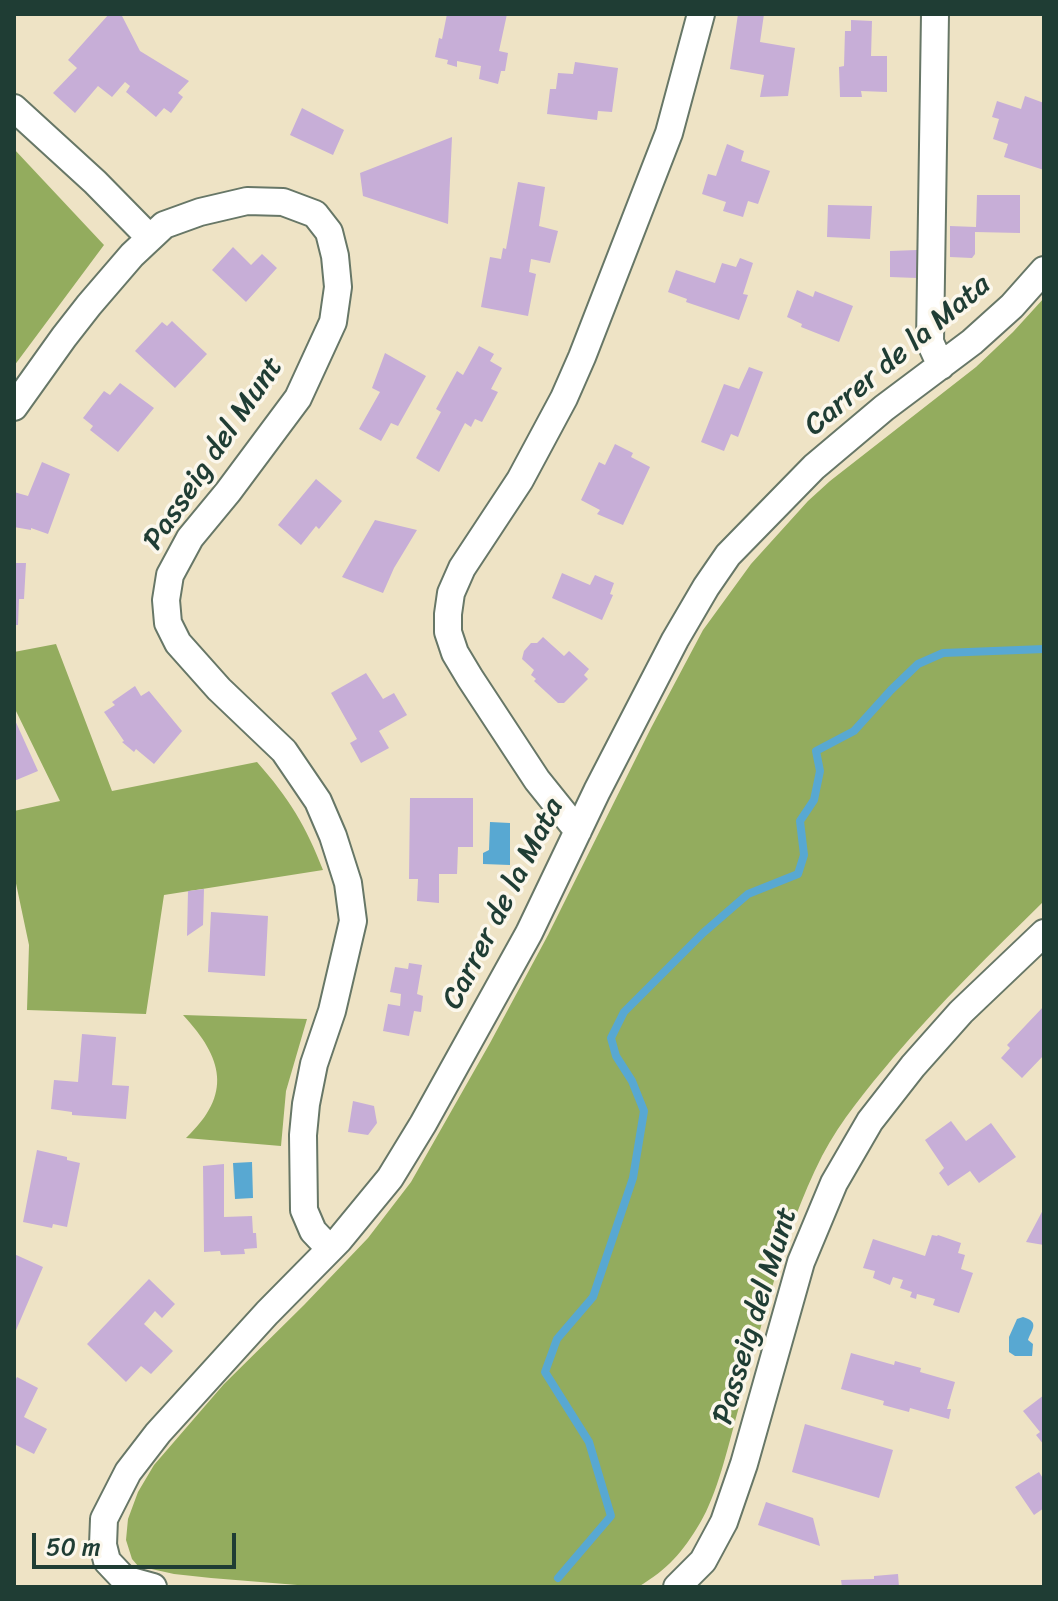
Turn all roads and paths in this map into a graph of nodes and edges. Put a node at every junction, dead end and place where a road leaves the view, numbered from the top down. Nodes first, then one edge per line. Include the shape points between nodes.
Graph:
1 (701, 14) edge
2 (935, 14) edge
3 (14, 108) edge
4 (150, 238) junction
5 (1044, 270) edge
6 (941, 366) junction
7 (14, 407) edge
8 (578, 831) junction
9 (1044, 933) edge
10 (330, 1249) junction
11 (153, 1587) edge
12 (677, 1587) edge

1 - 8 street via 669,133 582,357 520,480 451,593 448,632 455,653 537,780
2 - 6 street via 930,342
3 - 4 street
4 - 7 street, Passeig del Munt via 89,305
4 - 10 street, Passeig del Munt via 164,225 200,212 247,201 283,202 315,214 329,232 335,256 333,322 298,398 190,538 170,575 166,600 168,623 178,643 284,751 318,801 348,883 353,921 314,1064 303,1135 304,1210 313,1231
5 - 6 street, Carrer de la Mata via 1012,306
6 - 8 street, Carrer de la Mata via 814,467 728,555 675,640
8 - 10 street, Carrer de la Mata via 529,933 423,1124 390,1178
9 - 12 street, Passeig del Munt via 913,1066 870,1121 834,1183 801,1262 724,1522 703,1561
10 - 11 street, Carrer de la Mata via 158,1433 112,1501 104,1519 107,1561 124,1579

